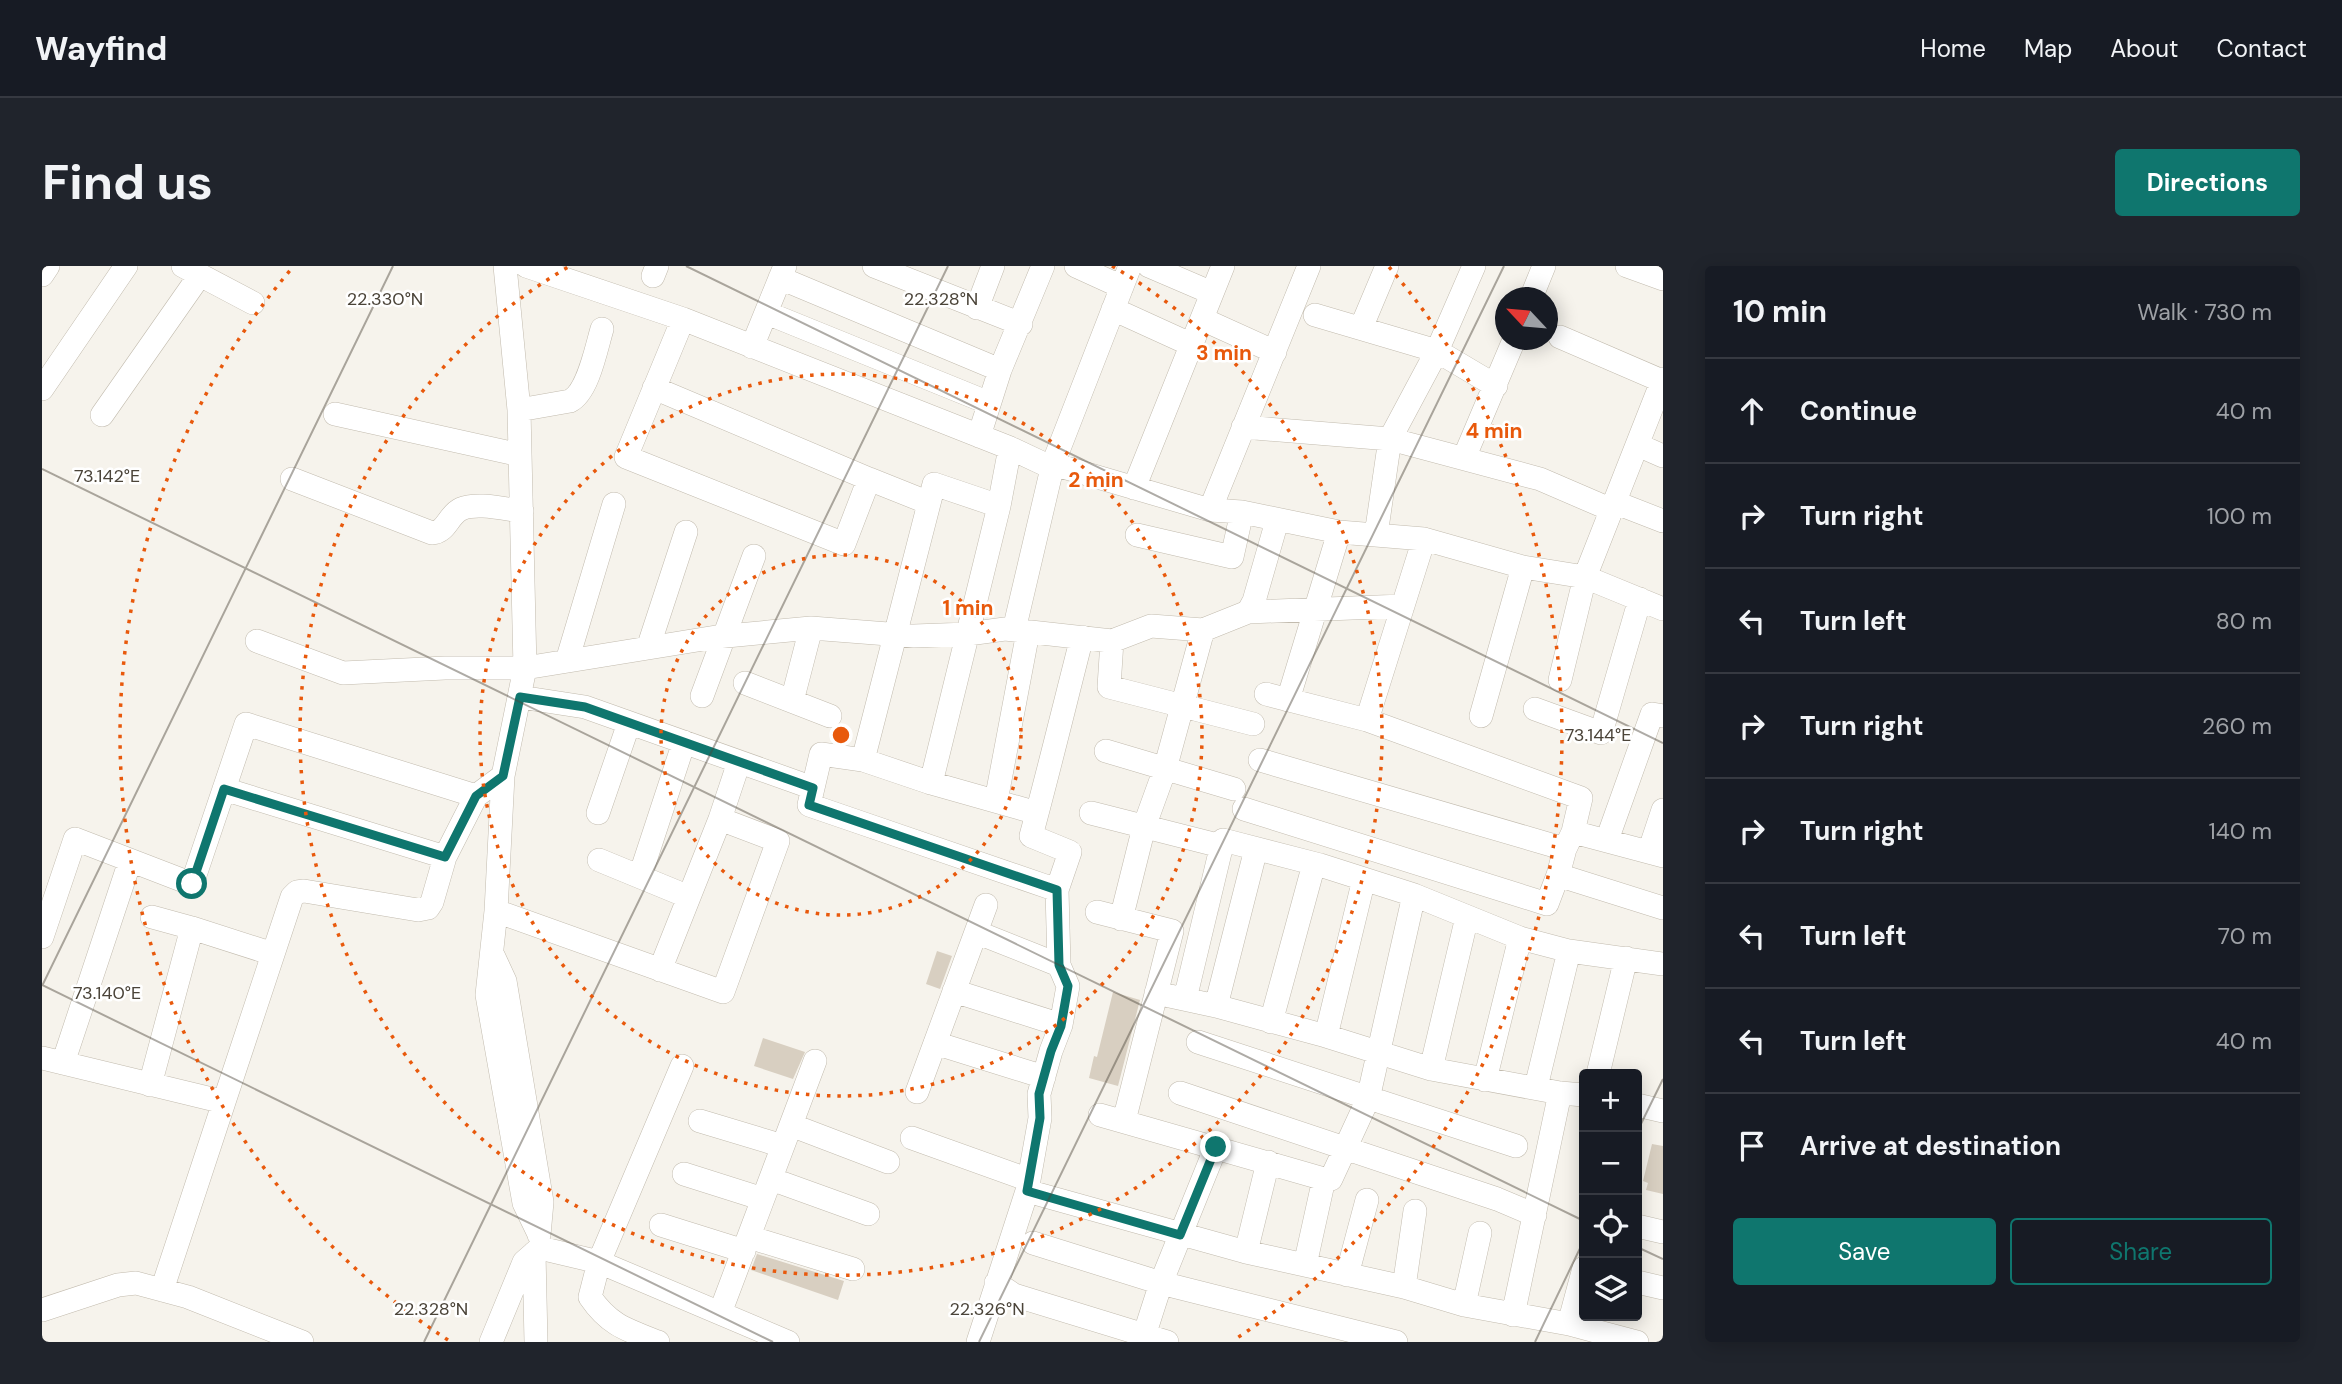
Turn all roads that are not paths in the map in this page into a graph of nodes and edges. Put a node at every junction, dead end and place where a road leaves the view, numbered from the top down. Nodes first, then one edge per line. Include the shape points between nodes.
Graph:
1 (48, 266) edge
2 (126, 266) edge
3 (505, 266) edge
4 (526, 266) edge
5 (874, 266) edge
6 (993, 266) edge
7 (1043, 266) edge
8 (1149, 266) edge
9 (1223, 266) edge
10 (1309, 266) edge
11 (1387, 266) edge
12 (1474, 266) edge
13 (1544, 266) edge
14 (1627, 266) edge
15 (1084, 268) edge
16 (191, 271) edge
17 (783, 272) edge
18 (42, 275) edge
19 (1126, 276) edge
20 (1663, 279) edge
21 (1535, 287) edge
22 (1212, 293) junction
23 (253, 303) dead end
24 (977, 308) junction
25 (1113, 309) junction
26 (767, 313) junction
27 (1315, 315) dead end
28 (1202, 319) junction
29 (683, 320) junction
30 (1021, 324) junction
31 (1361, 328) junction
32 (602, 329) dead end
33 (1560, 337) dead end
34 (1192, 345) junction
35 (752, 347) junction
36 (1510, 350) edge
37 (1437, 351) junction
38 (1275, 352) junction
39 (1000, 370) junction
40 (1496, 386) junction
41 (654, 388) junction
42 (42, 389) edge
43 (1661, 391) edge
44 (989, 403) junction
45 (519, 410) junction
46 (335, 414) dead end
47 (102, 415) dead end
48 (1243, 427) junction
49 (979, 436) junction
50 (1390, 439) junction
51 (1638, 445) junction
52 (1010, 447) junction
53 (520, 454) junction
54 (1663, 456) edge
55 (1464, 458) junction
56 (1053, 464) junction
57 (292, 479) dead end
58 (869, 479) junction
59 (1133, 488) junction
60 (929, 503) junction
61 (614, 504) dead end
62 (999, 506) junction
63 (1613, 506) junction
64 (1210, 510) junction
65 (522, 511) junction
66 (1242, 512) junction
67 (1277, 521) junction
68 (1663, 521) edge
69 (686, 531) dead end
70 (1339, 532) junction
71 (1376, 534) junction
72 (1137, 536) dead end
73 (1424, 538) junction
74 (754, 556) dead end
75 (1522, 567) junction
76 (1585, 577) junction
77 (1640, 600) junction
78 (1403, 606) junction
79 (1316, 609) junction
80 (1663, 609) edge
81 (1248, 612) junction
82 (811, 628) junction
83 (1203, 630) junction
84 (1021, 631) junction
85 (968, 634) junction
86 (895, 635) junction
87 (726, 636) junction
88 (1082, 636) junction
89 (257, 641) dead end
90 (1112, 642) junction
91 (648, 648) junction
92 (567, 661) junction
93 (526, 668) junction
94 (1560, 680) dead end
95 (745, 682) dead end
96 (702, 696) dead end
97 (520, 697) junction
98 (792, 701) junction
99 (1182, 706) junction
100 (1535, 709) dead end
101 (830, 716) dead end
102 (1481, 716) dead end
103 (1663, 716) edge
104 (1367, 720) junction
105 (629, 723) junction
106 (1253, 724) dead end
107 (684, 742) junction
108 (1106, 751) dead end
109 (863, 760) junction
110 (1260, 760) dead end
111 (739, 761) junction
112 (1166, 769) junction
113 (503, 776) junction
114 (931, 783) junction
115 (813, 788) junction
116 (224, 789) junction
117 (476, 796) junction
118 (996, 801) junction
119 (1663, 810) edge
120 (598, 813) dead end
121 (1037, 813) junction
122 (1091, 813) dead end
123 (720, 819) junction
124 (1144, 827) junction
125 (1569, 840) junction
126 (1607, 840) junction
127 (1221, 846) junction
128 (1256, 849) junction
129 (1656, 854) edge
130 (445, 857) junction
131 (600, 860) dead end
132 (130, 861) junction
133 (1314, 864) junction
134 (1558, 875) junction
135 (640, 876) junction
136 (1364, 879) junction
137 (1057, 890) junction
138 (1414, 895) junction
139 (689, 897) junction
140 (986, 905) dead end
141 (1663, 908) edge
142 (496, 911) junction
143 (1097, 912) dead end
144 (152, 916) dead end
145 (1467, 917) junction
146 (1121, 919) junction
147 (192, 928) junction
148 (976, 932) junction
149 (42, 937) edge
150 (1520, 938) junction
151 (1569, 950) junction
152 (273, 954) junction
153 (1626, 958) junction
154 (1663, 964) edge
155 (1059, 965) junction
156 (660, 970) junction
157 (954, 991) junction
158 (1156, 993) junction
159 (1185, 999) junction
160 (1216, 1006) junction
161 (1272, 1022) junction
162 (1061, 1026) junction
163 (1326, 1037) junction
164 (1198, 1042) dead end
165 (935, 1043) junction
166 (1377, 1053) junction
167 (53, 1060) edge
168 (815, 1061) dead end
169 (682, 1066) dead end
170 (1431, 1069) junction
171 (1599, 1069) edge
172 (1044, 1077) junction
173 (1485, 1080) junction
174 (150, 1085) junction
175 (1536, 1087) junction
176 (917, 1092) dead end
177 (1180, 1093) dead end
178 (1560, 1093) junction
179 (1579, 1095) edge
180 (1368, 1098) junction
181 (224, 1102) junction
182 (1642, 1106) edge
183 (1663, 1111) edge
184 (1100, 1115) dead end
185 (700, 1121) dead end
186 (1124, 1121) junction
187 (787, 1135) junction
188 (912, 1138) dead end
189 (1516, 1146) dead end
190 (1216, 1147) junction
191 (1345, 1149) junction
192 (1268, 1161) junction
193 (888, 1162) dead end
194 (684, 1174) dead end
195 (1324, 1179) junction
196 (1028, 1185) junction
197 (767, 1189) junction
198 (1367, 1200) dead end
199 (1415, 1211) dead end
200 (868, 1214) dead end
201 (1535, 1215) junction
202 (661, 1225) dead end
203 (1642, 1227) edge
204 (1663, 1232) edge
205 (1480, 1233) dead end
206 (1180, 1235) junction
207 (1033, 1242) dead end
208 (747, 1244) junction
209 (537, 1245) junction
210 (1246, 1252) junction
211 (599, 1262) junction
212 (1305, 1265) junction
213 (853, 1269) dead end
214 (1347, 1275) junction
215 (996, 1283) junction
216 (1161, 1283) junction
217 (1642, 1283) edge
218 (1404, 1286) junction
219 (1579, 1287) edge
220 (1663, 1288) edge
221 (162, 1290) junction
222 (1464, 1305) junction
223 (42, 1310) edge
224 (720, 1313) junction
225 (1513, 1315) junction
226 (1569, 1324) junction
227 (1324, 1334) edge
228 (1143, 1339) edge
229 (302, 1342) edge
230 (491, 1342) edge
231 (537, 1342) edge
232 (658, 1342) edge
233 (788, 1342) edge
234 (978, 1342) edge
235 (1167, 1342) edge
236 (1396, 1342) edge
237 (1637, 1342) edge

1 - 18 street
2 - 42 street
3 - 45 street
4 - 29 street
5 - 24 street
6 - 24 street
7 - 30 street
8 - 22 street
9 - 22 street
10 - 38 street
11 - 31 street
12 - 37 street
13 - 21 street
14 - 20 street
15 - 19 street
16 - 23 street
16 - 47 street
17 - 26 street
17 - 39 street
19 - 25 street
22 - 28 street
24 - 30 street
25 - 34 street
25 - 56 street
26 - 35 street
26 - 44 street
27 - 31 street
28 - 34 street
28 - 38 street
29 - 35 street
29 - 41 street
30 - 39 street
31 - 37 street
32 - 45 street via 576,398
33 - 43 street
34 - 59 street
35 - 49 street
36 - 40 street
37 - 40 street
37 - 50 street
38 - 48 street
39 - 44 street
40 - 55 street
41 - 58 street
41 - 58 street via 626,457 844,544
43 - 51 street
44 - 49 street
45 - 53 street
46 - 53 street
48 - 50 street
48 - 64 street
49 - 52 street
50 - 55 street
50 - 71 street
51 - 54 street
51 - 63 street
52 - 56 street
52 - 62 street
53 - 65 street
55 - 63 street
56 - 59 street
56 - 84 street
57 - 65 street via 432,533 444,528 462,508
58 - 60 street
59 - 64 street
60 - 62 street via 934,484
60 - 86 street
61 - 92 street
62 - 85 street
63 - 68 street
63 - 76 street
64 - 66 street
65 - 93 street
66 - 67 street
66 - 72 street via 1232,557
67 - 70 street
67 - 81 street
69 - 91 street
70 - 71 street
70 - 79 street
71 - 73 street
73 - 75 street
73 - 78 street
74 - 87 street
75 - 76 street
75 - 102 street
76 - 77 street
76 - 94 street
77 - 80 street
77 - 100 street via 1601,733
78 - 79 street
78 - 104 street
79 - 81 street
79 - 104 street via 1277,697
81 - 83 street
82 - 86 street
82 - 87 street
82 - 98 street
83 - 90 street via 1151,626
83 - 99 street
84 - 85 street
84 - 88 street
84 - 118 street
85 - 86 street
85 - 114 street
86 - 109 street
87 - 91 street
87 - 96 street
88 - 90 street
88 - 121 street
89 - 93 street via 344,673
90 - 99 street via 1109,687
91 - 92 street
92 - 93 street
93 - 97 street
95 - 98 street
97 - 105 street via 585,707
97 - 113 street
98 - 101 street
99 - 106 street
99 - 112 street
103 - 126 street via 1652,713
104 - 125 street via 1581,798
105 - 107 street
105 - 120 street
107 - 111 street
107 - 135 street
108 - 112 street
109 - 114 street
109 - 115 street via 821,754
110 - 125 street
111 - 115 street
111 - 123 street
112 - 124 street
112 - 134 street via 1239,799 1547,904
113 - 117 street
113 - 142 street
114 - 118 street
115 - 137 street via 809,805
116 - 117 street via 246,724
116 - 130 street
116 - 132 street via 192,884
117 - 130 street
118 - 121 street
119 - 129 street
121 - 137 street via 1031,836 1070,852
122 - 124 street
123 - 139 street
123 - 156 street via 778,841 723,992
124 - 127 street
124 - 146 street
125 - 126 street
125 - 134 street
126 - 129 street
127 - 128 street via 1223,840
127 - 159 street
128 - 133 street
128 - 160 street
130 - 152 street via 428,908 297,892
131 - 135 street
132 - 149 street via 75,839
132 - 167 street
133 - 136 street
133 - 161 street
134 - 141 street
135 - 139 street
136 - 138 street
136 - 163 street
137 - 155 street
138 - 145 street
138 - 166 street
139 - 156 street
140 - 148 street
142 - 156 street
142 - 209 street via 491,953 505,981 542,1202
143 - 146 street
144 - 147 street
145 - 150 street
145 - 170 street
146 - 158 street via 1172,931
147 - 152 street
147 - 174 street
148 - 155 street
148 - 157 street
150 - 151 street
150 - 173 street
151 - 153 street
151 - 175 street
152 - 181 street
153 - 154 street
153 - 171 street
155 - 162 street via 1068,986
157 - 162 street
157 - 165 street
158 - 159 street
158 - 186 street
159 - 160 street
160 - 161 street
161 - 163 street
162 - 172 street
163 - 166 street
164 - 180 street
165 - 172 street
165 - 176 street
166 - 170 street
166 - 180 street
167 - 174 street
168 - 187 street
169 - 211 street
170 - 173 street
172 - 196 street
173 - 175 street
174 - 181 street
175 - 178 street
177 - 191 street
178 - 179 street
178 - 201 street
180 - 189 street
180 - 191 street
181 - 221 street
182 - 183 street
184 - 186 street
185 - 187 street
186 - 190 street
187 - 193 street
187 - 197 street
188 - 196 street
190 - 192 street
190 - 206 street
191 - 195 street via 1331,1179
191 - 201 street
192 - 195 street
192 - 210 street
194 - 197 street
195 - 212 street
196 - 206 street
196 - 215 street
197 - 200 street
197 - 208 street
198 - 214 street
199 - 218 street
201 - 225 street
202 - 208 street
203 - 204 street
205 - 222 street
206 - 210 street
206 - 216 street
207 - 216 street
208 - 213 street
208 - 224 street
209 - 211 street
209 - 230 street via 524,1262
209 - 231 street
210 - 212 street
211 - 224 street
211 - 232 street via 590,1297 601,1312 612,1322
212 - 214 street
214 - 218 street
215 - 228 street via 1014,1295
215 - 234 street
216 - 227 street
216 - 228 street
217 - 220 street
218 - 222 street
219 - 226 street
221 - 223 street via 136,1283 118,1285
221 - 229 street
222 - 225 street
224 - 233 street
225 - 226 street
226 - 237 street
227 - 236 street
228 - 235 street

